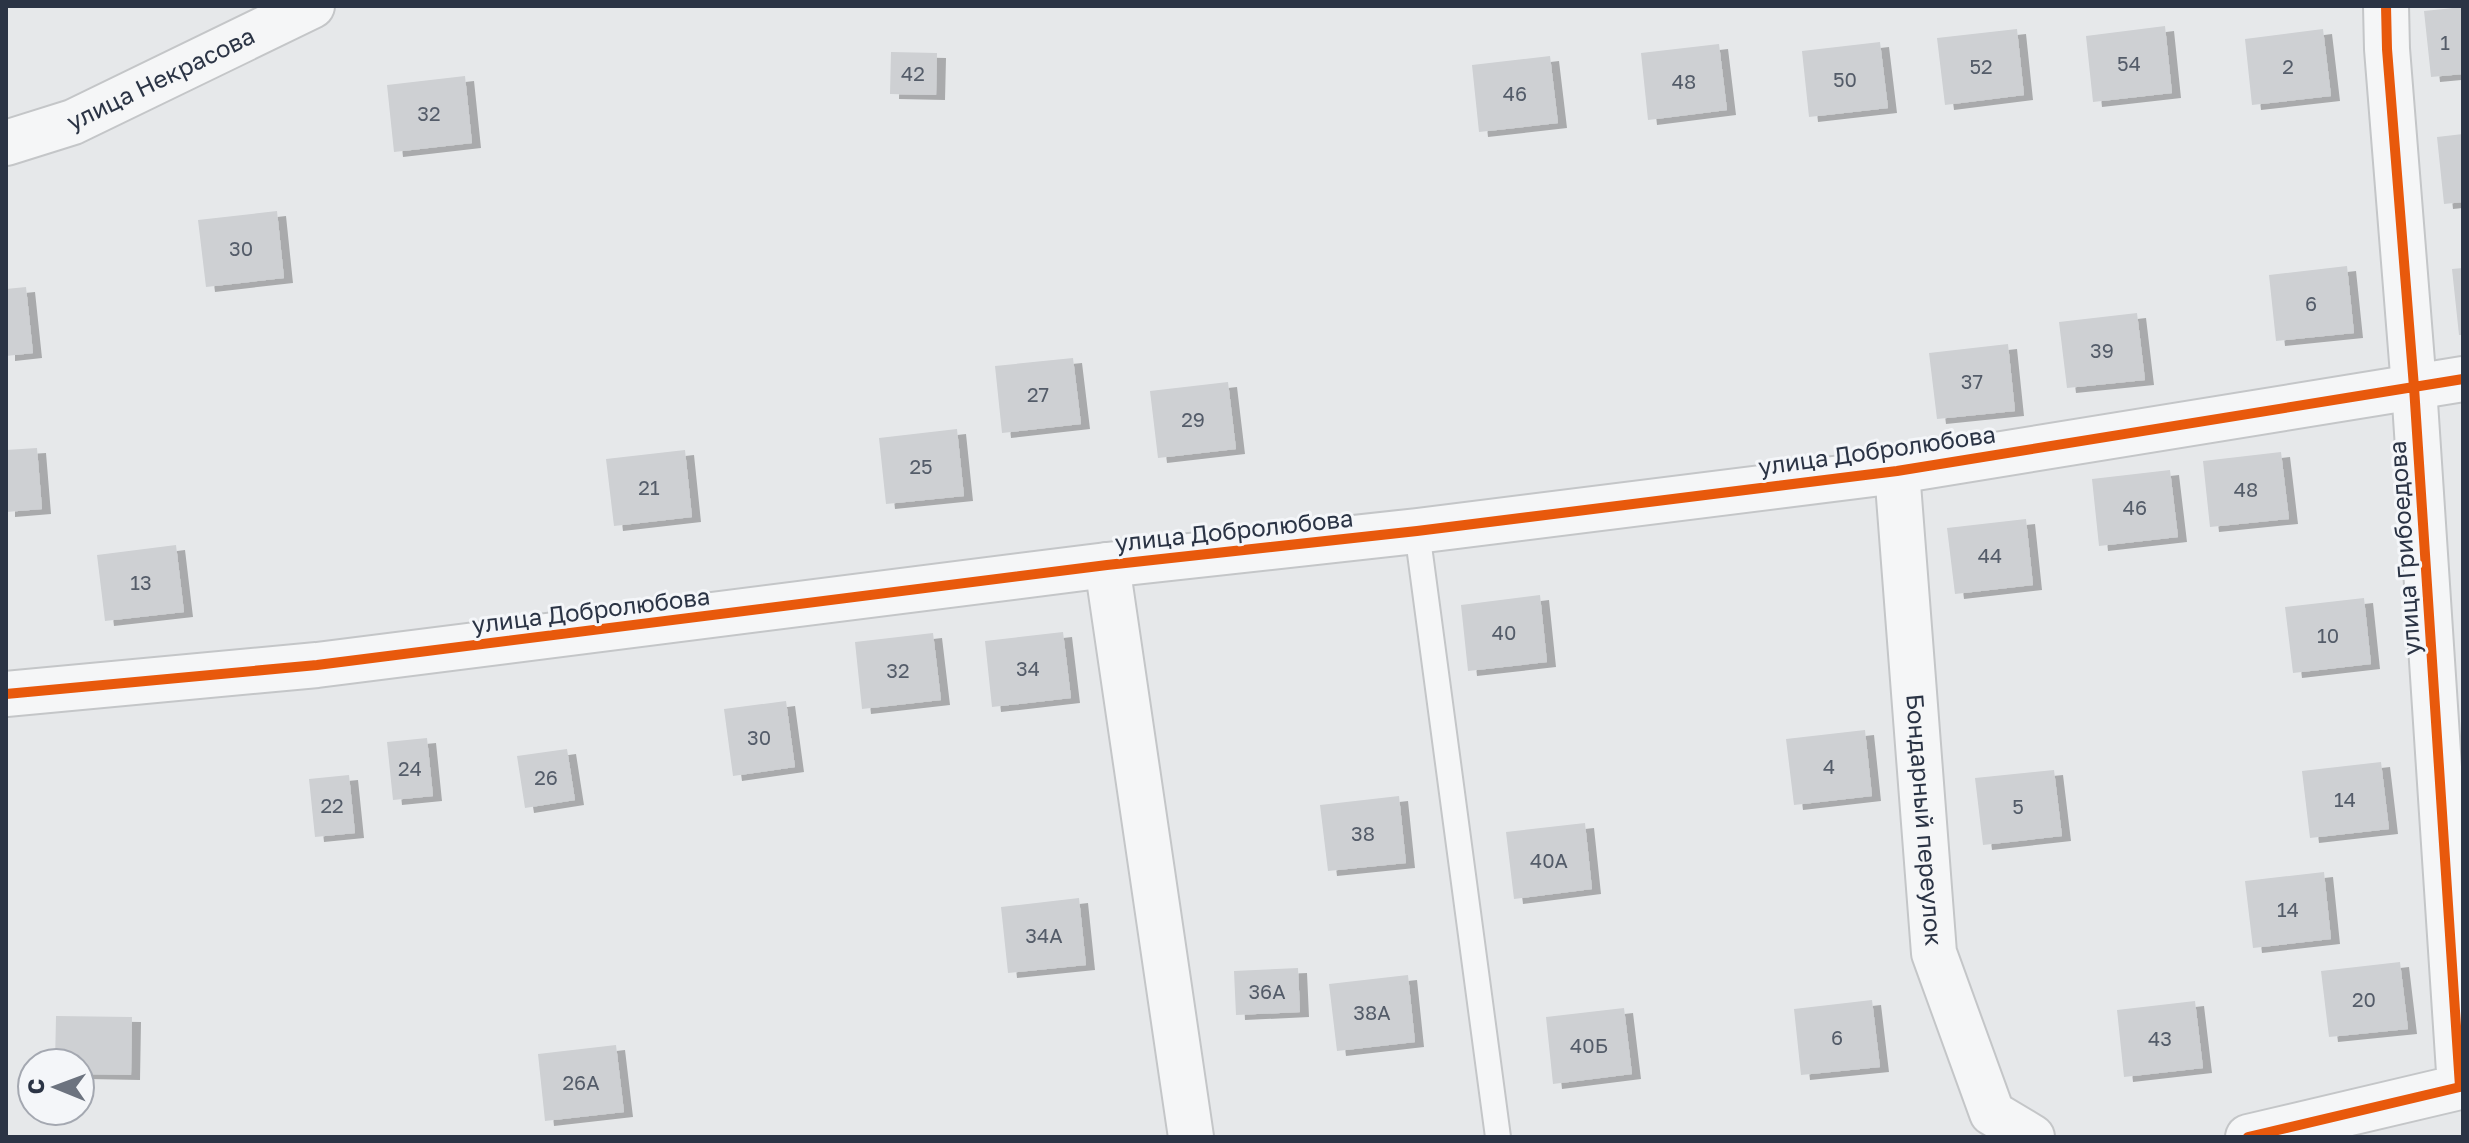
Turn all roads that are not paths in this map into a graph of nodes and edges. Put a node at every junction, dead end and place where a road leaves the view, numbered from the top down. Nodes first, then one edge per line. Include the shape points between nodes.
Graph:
1 (312, 6) edge
2 (2386, 6) edge
3 (6, 143) edge
4 (2463, 379) edge
5 (2414, 387) junction
6 (1897, 471) junction
7 (1417, 531) junction
8 (1107, 565) junction
9 (6, 694) edge
10 (1190, 1137) edge
11 (1498, 1137) edge
12 (2032, 1137) edge
13 (2248, 1137) edge

1 - 3 street, улица Некрасова via 73,122
2 - 5 street, улица Грибоедова
4 - 5 street, улица Добролюбова
5 - 6 street, улица Добролюбова
5 - 13 street, улица Грибоедова via 2460,1087
6 - 7 street, улица Добролюбова
6 - 12 street, Бондарный переулок via 1934,953 1992,1113
7 - 8 street, улица Добролюбова
7 - 11 lane
8 - 9 street, улица Добролюбова via 317,665
8 - 10 street

